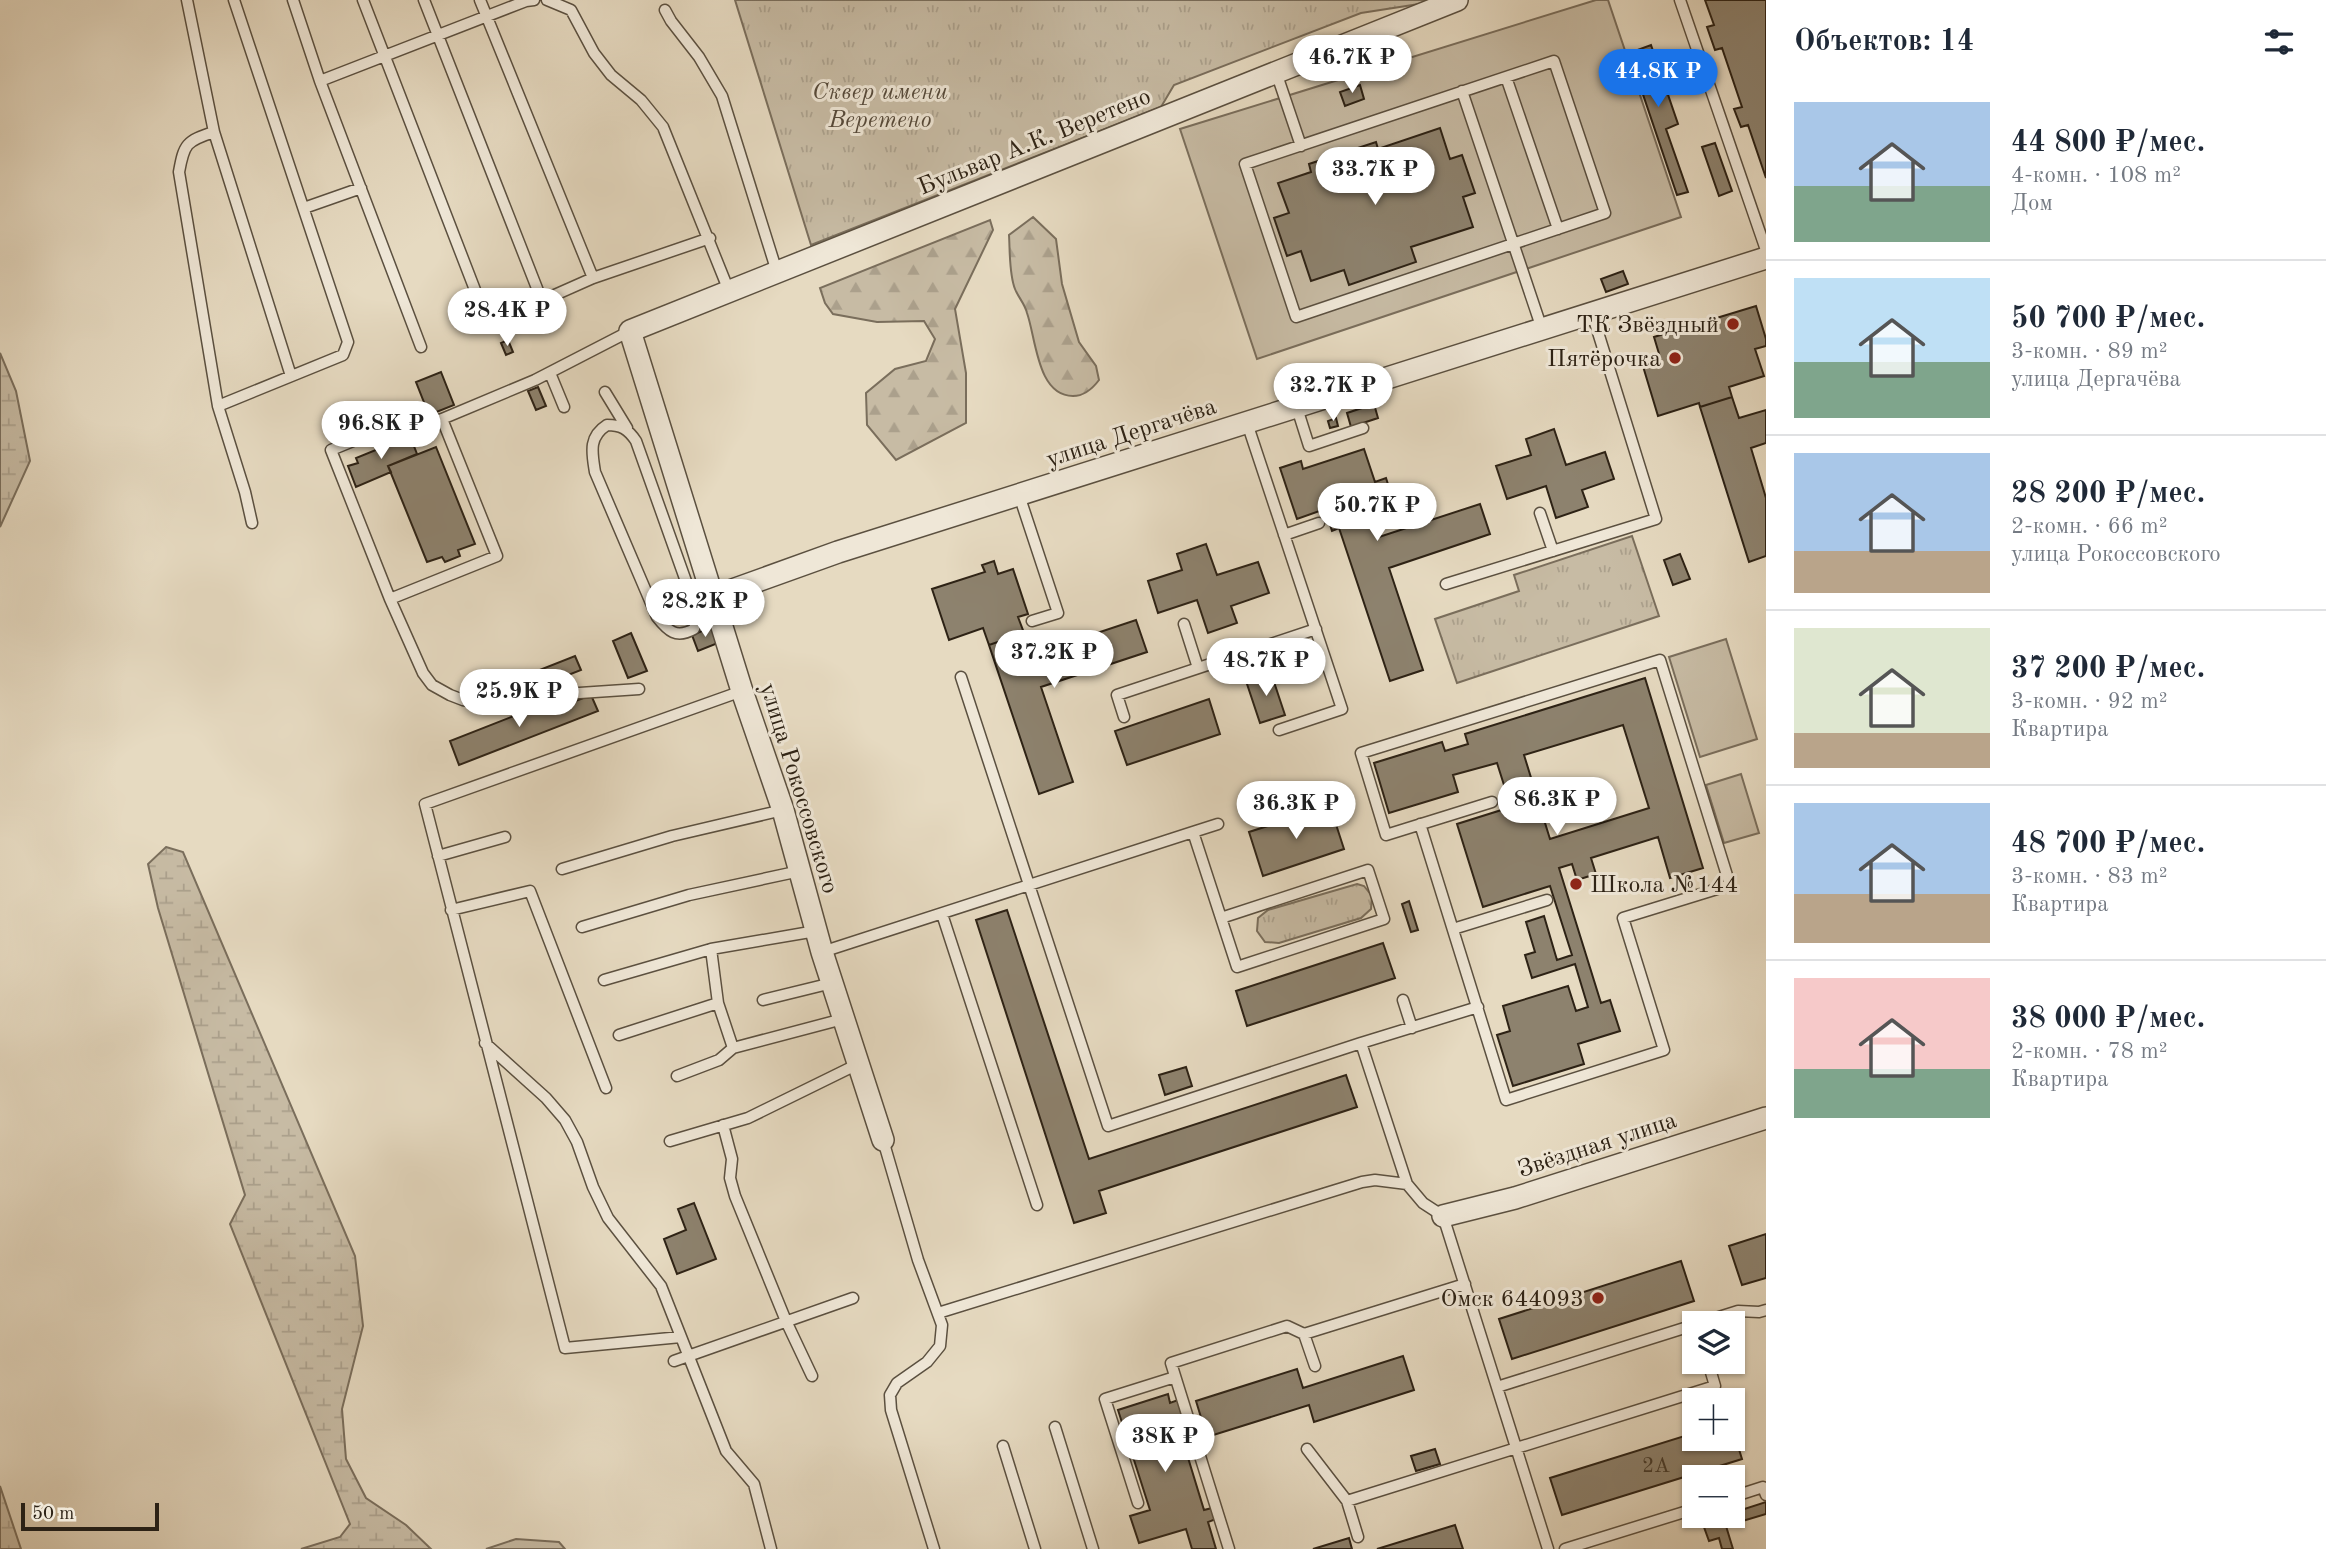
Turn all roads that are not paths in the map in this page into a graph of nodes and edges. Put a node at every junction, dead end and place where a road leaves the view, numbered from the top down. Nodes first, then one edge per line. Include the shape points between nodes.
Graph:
1 (187, 0) edge
2 (234, 0) edge
3 (293, 0) edge
4 (363, 0) edge
5 (424, 0) edge
6 (480, 0) edge
7 (534, 0) edge
8 (547, 0) edge
9 (1457, 0) edge
10 (1680, 0) edge
11 (665, 10) dead end
12 (486, 16) junction
13 (438, 35) junction
14 (385, 56) junction
15 (1276, 72) junction
16 (1506, 77) junction
17 (320, 81) junction
18 (1462, 92) junction
19 (214, 132) junction
20 (1301, 146) junction
21 (361, 188) junction
22 (304, 208) junction
23 (1761, 220) edge
24 (1558, 229) junction
25 (710, 239) junction
26 (1513, 244) junction
27 (1766, 250) edge
28 (1766, 258) edge
29 (777, 272) junction
30 (593, 278) junction
31 (729, 291) junction
32 (542, 301) junction
33 (1592, 313) junction
34 (1542, 329) junction
35 (630, 331) junction
36 (421, 347) dead end
37 (550, 373) junction
38 (291, 376) junction
39 (605, 392) dead end
40 (218, 406) junction
41 (565, 407) dead end
42 (1297, 408) junction
43 (442, 419) junction
44 (1247, 423) junction
45 (1363, 428) dead end
46 (629, 430) junction
47 (1019, 495) junction
48 (1540, 513) dead end
49 (252, 523) dead end
50 (1319, 523) dead end
51 (1284, 535) junction
52 (1553, 551) junction
53 (1446, 584) dead end
54 (390, 599) junction
55 (709, 607) junction
56 (1032, 621) dead end
57 (1184, 624) dead end
58 (1316, 629) junction
59 (1198, 668) junction
60 (961, 677) dead end
61 (639, 690) dead end
62 (742, 691) junction
63 (1124, 717) dead end
64 (1279, 730) dead end
65 (1492, 802) dead end
66 (783, 810) junction
67 (1217, 824) dead end
68 (1420, 824) junction
69 (1193, 832) junction
70 (505, 837) dead end
71 (438, 856) junction
72 (562, 869) dead end
73 (800, 870) junction
74 (1029, 885) junction
75 (1548, 900) dead end
76 (451, 910) junction
77 (942, 914) junction
78 (1221, 918) junction
79 (582, 927) dead end
80 (1453, 929) junction
81 (816, 931) junction
82 (711, 949) junction
83 (822, 952) junction
84 (604, 980) dead end
85 (832, 983) junction
86 (763, 1000) dead end
87 (1403, 1000) dead end
88 (719, 1003) junction
89 (1478, 1007) junction
90 (843, 1019) junction
91 (1412, 1028) junction
92 (619, 1035) dead end
93 (485, 1043) junction
94 (1361, 1043) junction
95 (733, 1048) junction
96 (858, 1064) junction
97 (677, 1076) dead end
98 (606, 1088) dead end
99 (1766, 1118) edge
100 (723, 1125) junction
101 (883, 1140) joint
102 (670, 1141) dead end
103 (1407, 1184) junction
104 (1037, 1205) dead end
105 (1443, 1216) junction
106 (1465, 1284) junction
107 (853, 1298) dead end
108 (1766, 1310) edge
109 (1745, 1311) edge
110 (938, 1313) junction
111 (786, 1321) junction
112 (1682, 1329) edge
113 (1304, 1334) junction
114 (681, 1337) junction
115 (688, 1356) junction
116 (674, 1361) dead end
117 (1315, 1366) dead end
118 (1712, 1374) edge
119 (812, 1376) dead end
120 (1175, 1377) junction
121 (1497, 1387) junction
122 (1055, 1427) dead end
123 (1003, 1446) dead end
124 (1307, 1448) dead end
125 (1516, 1448) junction
126 (1745, 1493) edge
127 (1766, 1495) edge
128 (1347, 1501) junction
129 (1138, 1503) dead end
130 (1682, 1512) edge
131 (1358, 1537) dead end
132 (771, 1549) edge
133 (934, 1549) edge
134 (1035, 1549) edge
135 (1093, 1549) edge
136 (1229, 1549) edge
137 (1548, 1549) edge
138 (1564, 1549) edge

1 - 19 lane
2 - 22 lane
3 - 17 lane
4 - 14 lane
5 - 13 lane
6 - 12 lane
7 - 12 lane
8 - 25 lane via 571,10 611,75 641,100 663,127
9 - 15 street, Бульвар А.К. Веретено
10 - 23 lane
11 - 29 lane via 722,96
12 - 13 lane
12 - 30 lane
13 - 14 lane
13 - 32 lane
14 - 17 lane
14 - 32 lane via 482,308 490,316 505,317
15 - 20 lane
15 - 29 street, Бульвар А.К. Веретено
16 - 18 lane
16 - 24 lane
16 - 24 lane via 1554,61 1605,213
17 - 21 lane
18 - 20 lane
18 - 26 lane
19 - 38 lane
19 - 40 lane via 191,139 183,150 179,172
20 - 26 lane via 1245,164 1296,317
21 - 22 lane
21 - 36 lane
22 - 38 lane via 348,342 343,355
23 - 27 lane
24 - 26 lane
25 - 30 lane
25 - 31 lane
26 - 34 lane
28 - 33 street, улица Дергачёва
29 - 31 street, Бульвар А.К. Веретено
30 - 32 lane
31 - 35 street, Бульвар А.К. Веретено
33 - 34 street, улица Дергачёва
33 - 52 lane via 1656,519
34 - 42 street, улица Дергачёва
35 - 37 lane
35 - 55 street, улица Рокоссовского
37 - 41 lane
37 - 43 lane
38 - 40 lane
39 - 46 lane
40 - 49 lane
42 - 44 street, улица Дергачёва
42 - 45 lane via 1309,446
43 - 54 lane via 497,556
43 - 54 lane via 387,427 331,450
44 - 47 street, улица Дергачёва
44 - 51 lane
46 - 55 lane
46 - 55 lane via 607,425 597,431 592,454 595,472 657,617 668,631 686,634
47 - 55 street, улица Дергачёва via 838,552
47 - 56 lane via 1058,613
48 - 52 lane
50 - 51 lane
51 - 58 lane
52 - 53 lane
54 - 61 lane via 422,673 450,695 493,705 535,696
55 - 62 street, улица Рокоссовского
57 - 59 lane
58 - 59 lane
58 - 64 lane via 1342,709
59 - 63 lane via 1117,695
60 - 74 lane
62 - 66 street, улица Рокоссовского
62 - 71 lane via 425,804
65 - 68 lane
66 - 72 lane via 672,836
66 - 73 street, улица Рокоссовского
67 - 69 lane
68 - 80 lane
68 - 89 lane via 1386,835 1361,753 1660,660 1730,885 1623,918 1664,1050 1506,1100
69 - 74 lane
69 - 78 lane
70 - 71 lane
71 - 76 lane
73 - 79 lane via 689,895
73 - 81 street, улица Рокоссовского
74 - 77 lane
74 - 94 lane via 1108,1126
75 - 80 lane
76 - 93 lane
76 - 98 lane via 530,891
77 - 83 lane
77 - 104 lane
78 - 78 lane via 1237,967 1384,919 1368,870
80 - 89 lane
81 - 82 lane
81 - 83 street, улица Рокоссовского
82 - 84 lane
82 - 88 lane
83 - 85 street, улица Рокоссовского
85 - 86 lane
85 - 90 street, улица Рокоссовского
87 - 91 lane
88 - 92 lane
88 - 95 lane
89 - 91 lane
90 - 95 lane
90 - 96 street, улица Рокоссовского
91 - 94 lane
93 - 114 lane via 565,1121 608,1218 661,1286
93 - 114 lane via 565,1348
94 - 103 lane
95 - 97 lane via 719,1060
96 - 100 lane via 748,1118
96 - 101 street, улица Рокоссовского
99 - 105 street, Звёздная улица via 1515,1198
100 - 102 lane
100 - 111 lane via 735,1196
101 - 110 lane
103 - 105 lane
103 - 110 lane via 1362,1182
105 - 106 lane
106 - 113 lane
106 - 121 lane
107 - 111 lane
108 - 109 lane
110 - 133 lane via 940,1346 897,1383 890,1395
111 - 115 lane
111 - 119 lane
112 - 121 lane
113 - 117 lane
113 - 120 lane via 1287,1326 1171,1363
114 - 115 lane
115 - 116 lane
115 - 132 lane via 726,1451 754,1484
118 - 125 lane via 1715,1386
120 - 129 lane via 1105,1399
120 - 136 lane
121 - 125 lane
122 - 135 lane
123 - 134 lane
124 - 128 lane
125 - 128 lane
125 - 137 lane
126 - 127 lane via 1763,1487
128 - 131 lane
130 - 138 lane

